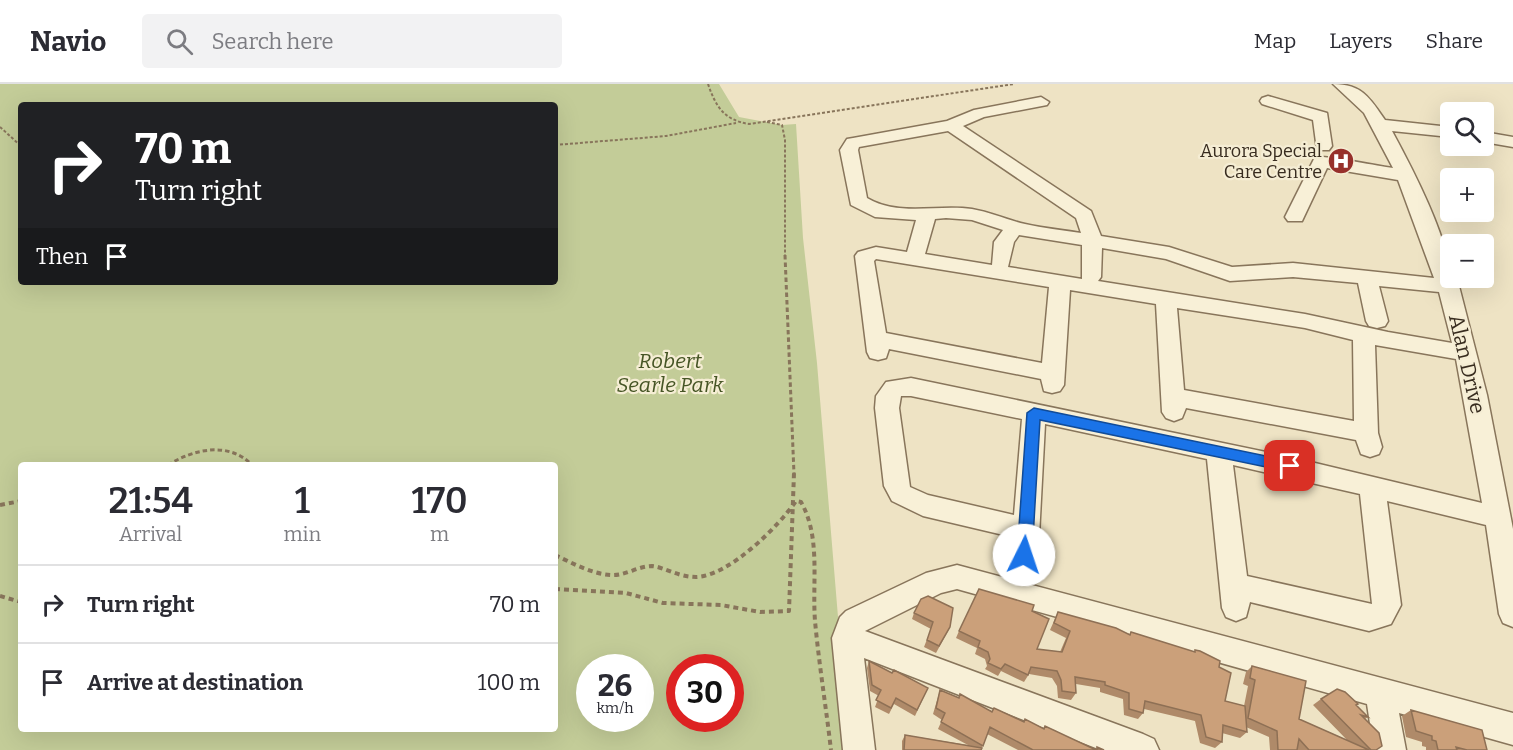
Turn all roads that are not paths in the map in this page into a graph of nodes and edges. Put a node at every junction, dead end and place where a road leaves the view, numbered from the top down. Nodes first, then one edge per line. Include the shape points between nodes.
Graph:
1 (1346, 86) edge
2 (1268, 101) dead end
3 (1041, 102) dead end
4 (951, 125) junction
5 (1380, 125) junction
6 (1440, 131) edge
7 (1494, 138) edge
8 (1513, 142) edge
9 (1323, 146) dead end
10 (1405, 175) junction
11 (927, 214) junction
12 (1295, 217) dead end
13 (1014, 228) junction
14 (1090, 240) junction
15 (917, 251) dead end
16 (1440, 260) edge
17 (1001, 263) dead end
18 (1091, 277) dead end
19 (1367, 277) junction
20 (1060, 282) junction
21 (1440, 285) edge
22 (1450, 288) edge
23 (1166, 299) junction
24 (1370, 328) junction
25 (1466, 353) junction
26 (1034, 413) junction
27 (1219, 452) junction
28 (1372, 488) junction
29 (1502, 511) edge
30 (1026, 529) junction
31 (1024, 555) dead end
32 (1513, 614) edge
33 (847, 639) junction
34 (1380, 691) junction
35 (1513, 729) edge
36 (858, 750) edge
37 (1143, 750) edge
38 (1390, 750) edge

1 - 5 street, Alan Drive
2 - 9 street via 1321,117
3 - 4 street via 980,113
4 - 11 street via 859,140 849,147 860,204 875,211
4 - 14 street via 1084,215
5 - 6 street
5 - 10 street, Alan Drive
7 - 8 street
10 - 12 street via 1321,161
10 - 16 street, Alan Drive
11 - 13 street via 967,214
11 - 15 street
13 - 14 street
13 - 17 street via 1004,242
14 - 18 street
14 - 19 street via 1169,253 1230,274 1293,270
19 - 21 street
19 - 24 street
20 - 20 street via 1053,379 877,346 864,261 868,254 876,253
20 - 23 street
22 - 25 street, Alan Drive
23 - 24 street
23 - 24 street via 1173,405 1368,440
24 - 25 street
25 - 29 street, Alan Drive
26 - 27 street
26 - 30 street
26 - 30 street via 904,386 894,388 887,401 901,495 923,506
27 - 28 street
27 - 28 street via 1235,597 1369,618 1381,615 1387,605
28 - 29 street
29 - 32 street, Alan Drive
30 - 31 street
33 - 34 street via 856,620 936,582 957,577
33 - 36 street
33 - 37 street
34 - 35 street
34 - 38 street

